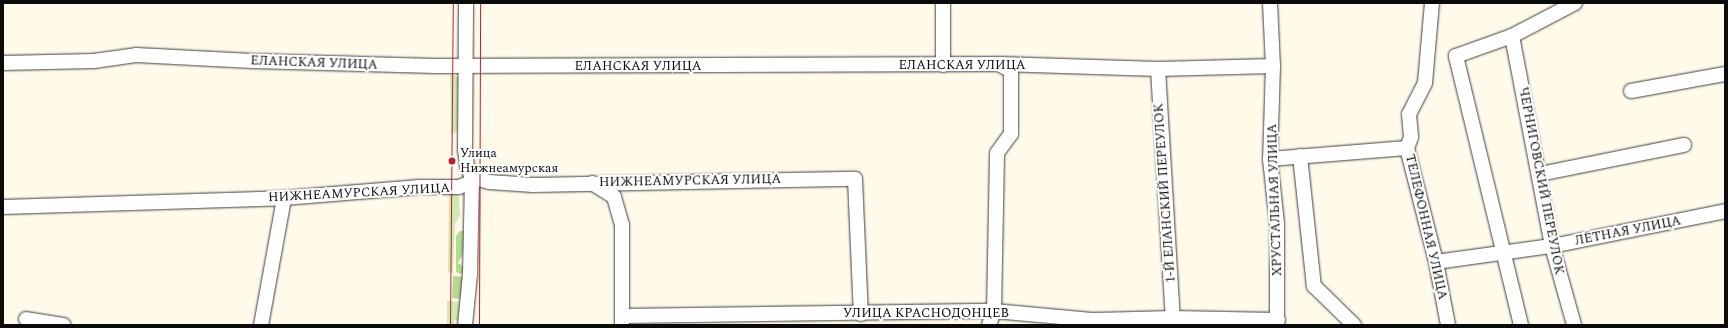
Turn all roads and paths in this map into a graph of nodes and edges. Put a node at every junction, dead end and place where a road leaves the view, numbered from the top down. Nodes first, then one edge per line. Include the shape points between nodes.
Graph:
1 (466, 3) edge
2 (943, 3) edge
3 (1270, 3) edge
4 (1432, 3) edge
5 (1575, 3) edge
6 (1512, 36) junction
7 (3, 63) edge
8 (998, 64) junction
9 (943, 65) junction
10 (467, 66) junction
11 (1273, 66) junction
12 (1158, 69) junction
13 (1725, 74) edge
14 (1631, 91) dead end
15 (1684, 145) dead end
16 (1407, 148) junction
17 (1300, 156) junction
18 (1270, 159) junction
19 (1540, 174) junction
20 (472, 177) junction
21 (592, 183) junction
22 (284, 198) junction
23 (3, 207) edge
24 (1725, 212) edge
25 (1552, 246) junction
26 (1502, 251) junction
27 (1436, 262) junction
28 (994, 311) junction
29 (861, 314) junction
30 (26, 319) dead end
31 (622, 320) edge
32 (1173, 321) edge
33 (1278, 322) edge
34 (64, 325) edge
35 (262, 325) edge
36 (466, 325) edge
37 (989, 325) edge
38 (1354, 325) edge
39 (1448, 325) edge
40 (1521, 325) edge
41 (1574, 325) edge

1 - 10 street
2 - 9 street
3 - 11 street, ХРУСТАЛЬНАЯ УЛИЦА
4 - 16 street, ТЕЛЕФОННАЯ УЛИЦА via 1425,82 1409,114 1411,137
5 - 6 street
6 - 19 street, ЧЕРНИГОВСКИЙ ПЕРЕУЛОК
6 - 26 street via 1456,56
7 - 10 street, ЕЛАНСКАЯ УЛИЦА via 94,61 136,55 252,61
8 - 9 street, ЕЛАНСКАЯ УЛИЦА
8 - 12 street, ЕЛАНСКАЯ УЛИЦА
8 - 28 street via 1011,71 1011,134 997,153
9 - 10 street, ЕЛАНСКАЯ УЛИЦА
10 - 20 street via 465,150 467,166
11 - 12 street, ЕЛАНСКАЯ УЛИЦА
11 - 18 street, ХРУСТАЛЬНАЯ УЛИЦА
12 - 32 street, 1-Й ЕЛАНСКИЙ ПЕРЕУЛОК
13 - 14 street
15 - 19 street
16 - 17 street
16 - 27 street, ТЕЛЕФОННАЯ УЛИЦА
17 - 18 street
17 - 38 street via 1314,286
18 - 33 street, ХРУСТАЛЬНАЯ УЛИЦА via 1278,223
19 - 25 street, ЧЕРНИГОВСКИЙ ПЕРЕУЛОК
20 - 21 street, НИЖНЕАМУРСКАЯ УЛИЦА via 489,182 526,185
20 - 22 street, НИЖНЕАМУРСКАЯ УЛИЦА via 469,183 459,187 420,186
20 - 36 street via 470,288
21 - 29 street, НИЖНЕАМУРСКАЯ УЛИЦА via 855,179
21 - 31 street via 614,197 622,225
22 - 23 street, НИЖНЕАМУРСКАЯ УЛИЦА
22 - 35 street
24 - 25 street, ЛЁТНАЯ УЛИЦА
25 - 26 street, ЛЁТНАЯ УЛИЦА
25 - 41 street, ЧЕРНИГОВСКИЙ ПЕРЕУЛОК
26 - 27 street, ЛЁТНАЯ УЛИЦА
26 - 40 street
27 - 39 street, ТЕЛЕФОННАЯ УЛИЦА
28 - 29 street, УЛИЦА КРАСНОДОНЦЕВ
28 - 32 street, УЛИЦА КРАСНОДОНЦЕВ via 1092,320
28 - 37 street
29 - 31 street, УЛИЦА КРАСНОДОНЦЕВ
30 - 34 street
32 - 33 street, УЛИЦА КРАСНОДОНЦЕВ

